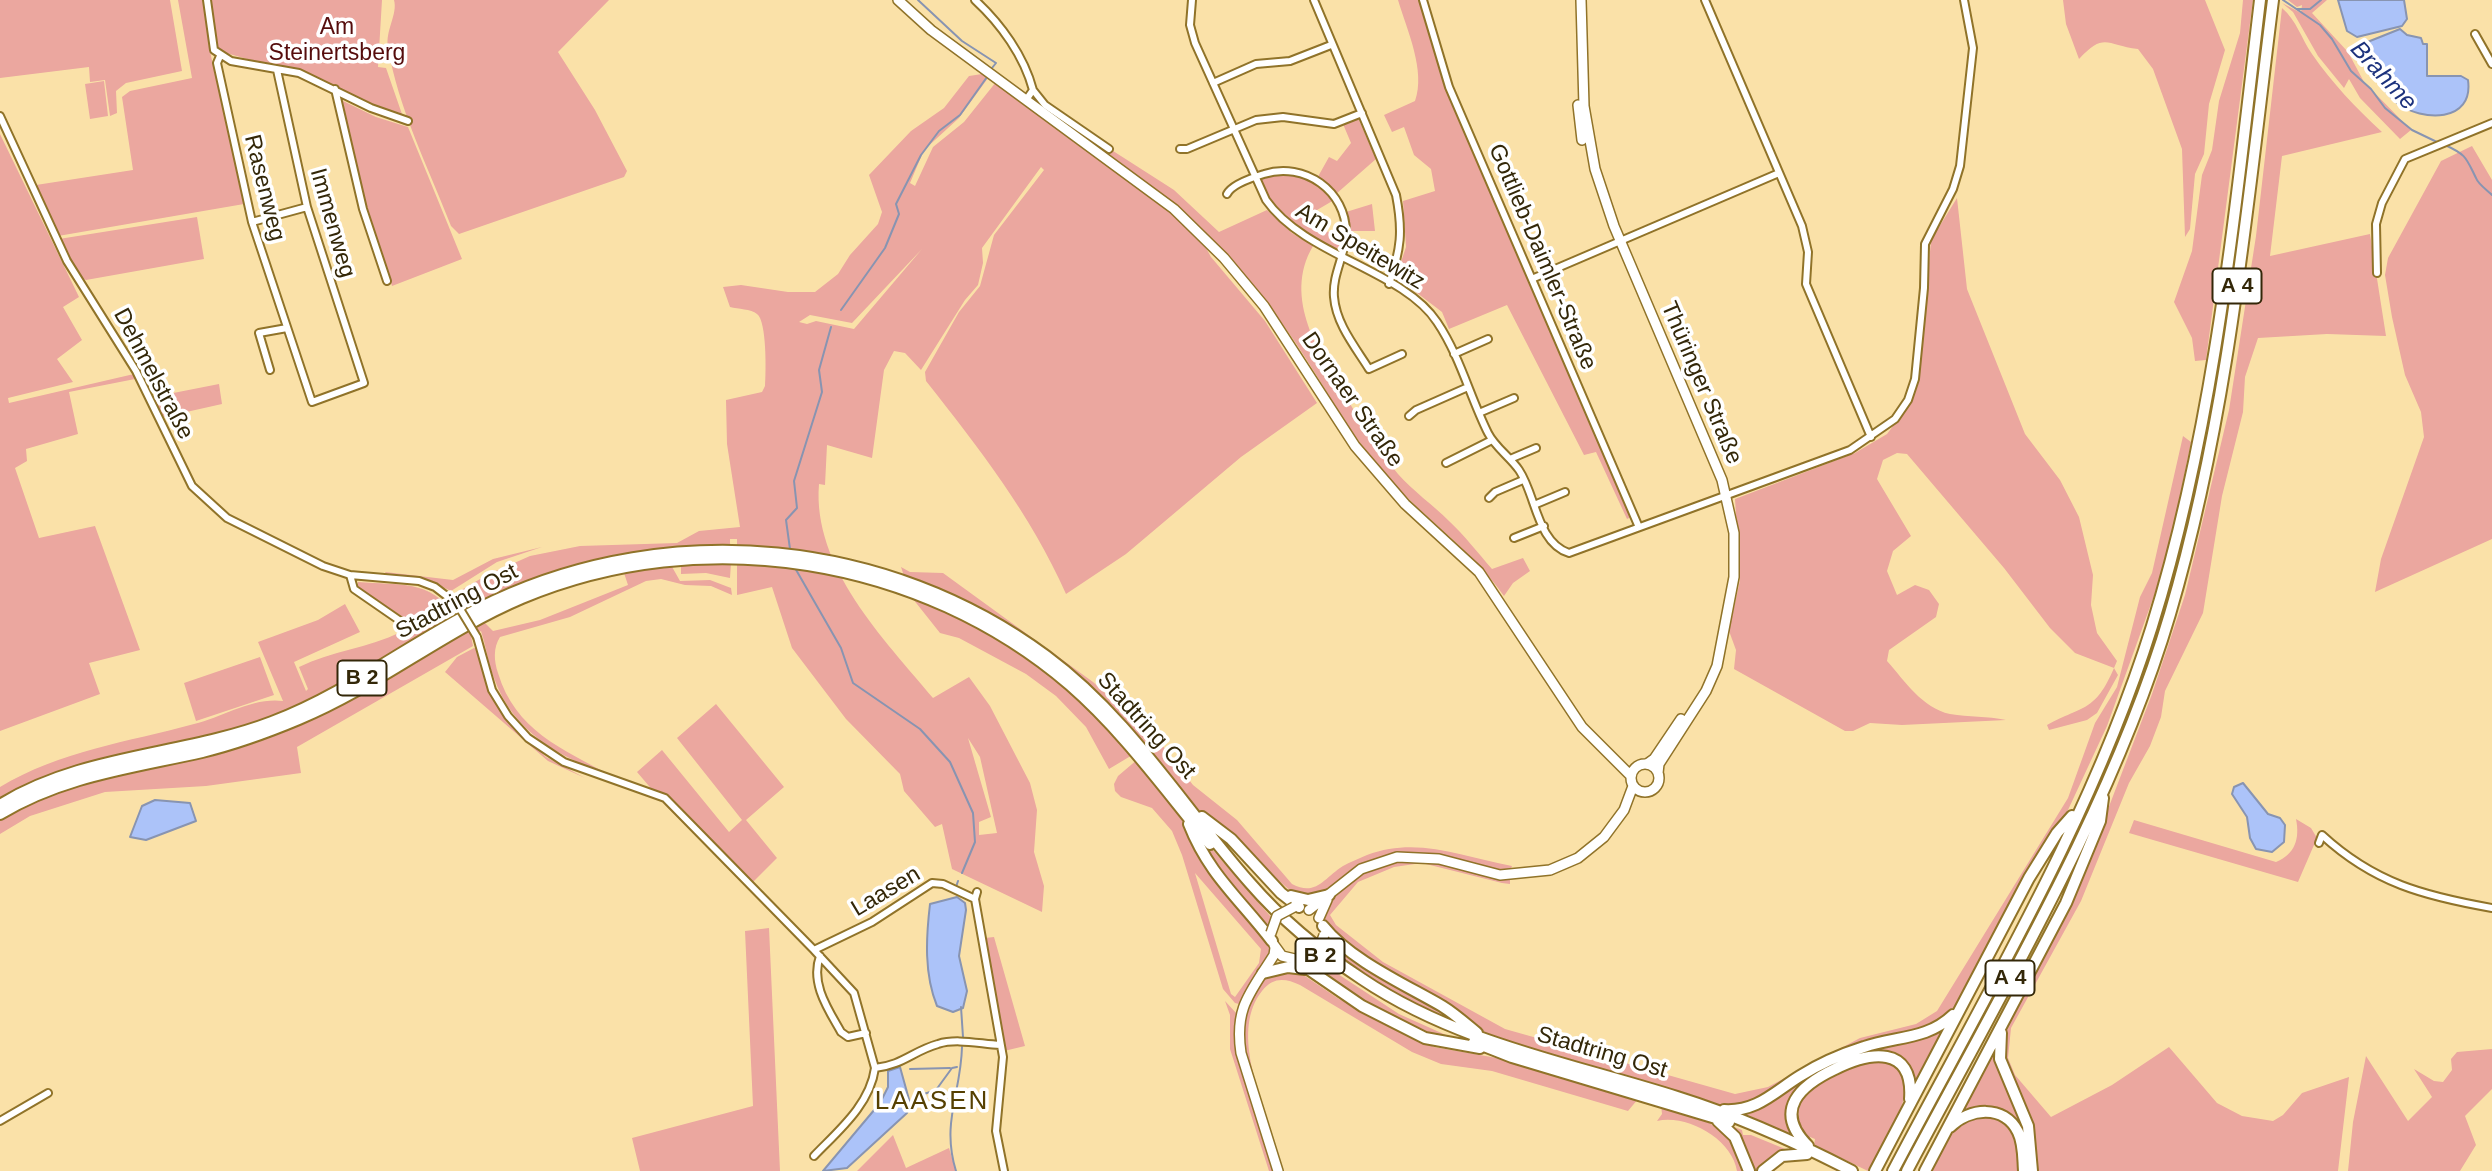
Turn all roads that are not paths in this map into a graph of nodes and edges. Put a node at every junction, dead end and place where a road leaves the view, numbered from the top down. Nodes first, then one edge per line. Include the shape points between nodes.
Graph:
1 (206, 0) edge
2 (898, 0) edge
3 (975, 0) edge
4 (1192, 0) edge
5 (1314, 0) edge
6 (1423, 0) edge
7 (1575, 0) edge
8 (1581, 0) edge
9 (1705, 0) edge
10 (1964, 0) edge
11 (2273, 0) edge
12 (2260, 2) edge
13 (2475, 34) dead end
14 (1331, 45) junction
15 (1580, 48) junction
16 (220, 56) junction
17 (2492, 64) edge
18 (277, 70) junction
19 (1213, 83) junction
20 (335, 89) junction
21 (1033, 90) junction
22 (1026, 100) junction
23 (1362, 113) junction
24 (0, 116) edge
25 (408, 121) dead end
26 (2492, 123) edge
27 (1234, 129) junction
28 (1109, 149) dead end
29 (1180, 149) dead end
30 (1779, 173) junction
31 (1254, 178) junction
32 (1227, 194) dead end
33 (307, 207) junction
34 (252, 222) junction
35 (1618, 242) junction
36 (1341, 256) junction
37 (2377, 274) dead end
38 (1534, 278) junction
39 (387, 281) dead end
40 (1389, 284) junction
41 (287, 328) junction
42 (1488, 340) dead end
43 (1402, 354) dead end
44 (1454, 354) junction
45 (270, 370) dead end
46 (1468, 387) junction
47 (1514, 398) dead end
48 (312, 402) joint
49 (1479, 413) junction
50 (1409, 416) dead end
51 (1871, 437) junction
52 (1492, 440) junction
53 (1536, 447) dead end
54 (1510, 459) junction
55 (1446, 463) dead end
56 (1523, 480) junction
57 (1565, 492) dead end
58 (1724, 495) junction
59 (1489, 498) dead end
60 (1534, 505) junction
61 (1638, 525) junction
62 (1544, 526) junction
63 (1514, 538) dead end
64 (710, 554) junction
65 (350, 575) junction
66 (410, 627) dead end
67 (1611, 755) junction
68 (1642, 765) junction
69 (1658, 773) junction
70 (1632, 781) junction
71 (2106, 782) junction
72 (1643, 792) junction
73 (0, 805) edge
74 (2081, 806) junction
75 (1624, 810) junction
76 (1189, 812) junction
77 (0, 814) edge
78 (2319, 844) dead end
79 (1281, 893) junction
80 (1329, 895) junction
81 (1301, 908) junction
82 (2492, 908) edge
83 (1322, 926) junction
84 (1273, 941) junction
85 (814, 950) junction
86 (820, 956) junction
87 (1298, 962) junction
88 (1263, 973) junction
89 (1960, 1009) junction
90 (2004, 1021) junction
91 (866, 1033) junction
92 (1487, 1044) junction
93 (1000, 1045) junction
94 (875, 1068) junction
95 (48, 1093) dead end
96 (1909, 1107) junction
97 (1715, 1113) junction
98 (0, 1121) edge
99 (1946, 1131) junction
100 (1810, 1152) junction
101 (814, 1156) dead end
102 (1004, 1171) edge
103 (1278, 1171) edge
104 (1749, 1171) edge
105 (1763, 1171) edge
106 (1841, 1171) edge
107 (1852, 1171) edge
108 (1875, 1171) edge
109 (1893, 1171) edge
110 (1908, 1171) edge
111 (1925, 1171) edge
112 (2024, 1171) edge
113 (2032, 1171) edge

1 - 16 street via 214,50
2 - 22 main road, Dornaer Straße
3 - 21 street via 1016,50
4 - 19 street, Am Speitewitz via 1190,25
5 - 14 street
6 - 38 street, Gottlieb-Daimler-Straße via 1449,87
7 - 15 main road, Thüringer Straße
8 - 15 main road, Thüringer Straße
9 - 30 street
10 - 51 street, Am Speitewitz via 1973,48 1960,166 1925,244 1915,379 1895,419
11 - 71 highway, A 4 via 2211,454 2170,617
12 - 74 highway, A 4 via 2215,352 2196,459 2152,627
13 - 17 street
14 - 19 street via 1290,61 1256,64
14 - 23 street
15 - 35 main road, Thüringer Straße via 1578,105 1584,146 1592,183
16 - 18 street
16 - 34 street, Rasenweg via 217,63
18 - 20 street via 299,73
18 - 33 street, Immenweg
19 - 27 street, Am Speitewitz
20 - 25 street
20 - 39 street via 363,209
21 - 22 street
21 - 28 street via 1045,105
22 - 67 main road, Dornaer Straße via 1174,208 1231,266 1264,306 1355,446 1405,504 1479,572 1582,727
23 - 27 street via 1334,124 1283,117 1256,120
23 - 40 street via 1396,195 1401,222 1401,251
24 - 65 street, Dehmelstraße via 67,261 136,371 192,486 227,518
26 - 37 street via 2406,159 2382,203 2374,244
27 - 29 street
27 - 31 street, Am Speitewitz
30 - 35 street
30 - 51 street via 1807,240 1805,284
31 - 32 street
31 - 36 street, Am Speitewitz via 1282,220
31 - 36 street via 1291,171 1321,183 1343,212 1346,235
33 - 34 street
33 - 48 street, Immenweg via 364,383
34 - 41 street, Rasenweg
35 - 38 street
35 - 58 main road, Thüringer Straße
36 - 40 street, Am Speitewitz
36 - 43 street via 1334,286 1336,309 1369,369
38 - 61 street, Gottlieb-Daimler-Straße
40 - 44 street, Am Speitewitz via 1422,304 1436,319
41 - 45 street via 259,333
41 - 48 street, Rasenweg
42 - 44 street
44 - 46 street, Am Speitewitz
46 - 49 street, Am Speitewitz
46 - 50 street
47 - 49 street
49 - 52 street, Am Speitewitz
51 - 58 street, Am Speitewitz via 1850,450
52 - 54 street, Am Speitewitz
52 - 55 street
53 - 54 street
54 - 56 street, Am Speitewitz
56 - 59 street
56 - 60 street, Am Speitewitz
57 - 60 street
58 - 61 street, Am Speitewitz
58 - 68 main road, Thüringer Straße via 1729,559 1712,663 1696,697 1654,759
58 - 69 main road, Thüringer Straße via 1735,556 1717,666
60 - 62 street, Am Speitewitz
61 - 62 street, Am Speitewitz via 1569,553 1551,544
62 - 63 street
64 - 73 highway, Stadtring Ost / B 2 via 637,556 527,587 455,622 298,712 234,735 60,776
64 - 76 highway, Stadtring Ost / B 2 via 760,551 819,558 877,572 1021,638 1115,717
64 - 77 highway, Stadtring Ost / B 2 via 608,571 526,596 456,630 301,719 203,752 72,780
65 - 66 street via 354,589
65 - 85 street, Dehmelstraße, bridge via 419,581 457,604 477,637 492,690 528,738 564,762 665,798
67 - 68 main road, Dornaer Straße
67 - 70 main road, Dornaer Straße
68 - 69 main road, Dornaer Straße
68 - 70 main road, Thüringer Straße
69 - 72 main road, Thüringer Straße via 1656,787
70 - 72 main road, Dornaer Straße
70 - 75 main road, Thüringer Straße
71 - 90 highway via 2090,849
71 - 110 highway, A 4
72 - 75 main road
74 - 89 highway via 2057,833 2029,878
74 - 109 highway, A 4
75 - 80 main road via 1594,846 1550,870 1500,875 1439,859 1406,856 1362,869
76 - 79 highway, B 2 via 1231,839
76 - 84 highway, B 2 via 1203,855
76 - 92 highway, Stadtring Ost / B 2 via 1254,888 1325,953 1412,1009
78 - 82 street via 2322,835 2365,868 2412,891
79 - 80 highway via 1308,900
79 - 81 highway, B 2
80 - 81 main road
80 - 83 main road
81 - 83 main road
81 - 84 main road, bridge via 1277,916
83 - 87 main road, bridge via 1318,951
83 - 92 highway, B 2 via 1396,980 1459,1017
84 - 87 main road
84 - 88 main road via 1275,955
85 - 86 street
85 - 93 street, Laasen via 872,922 932,883 976,895
86 - 91 street via 854,993
86 - 91 street via 817,980 841,1032 848,1037
87 - 88 main road
87 - 88 highway, B 2
87 - 92 highway, B 2 via 1362,1006 1425,1038 1457,1046
88 - 103 main road via 1244,1003 1238,1035
89 - 96 highway
89 - 97 highway via 1931,1032 1860,1048 1800,1076 1766,1101
90 - 99 highway
90 - 113 highway via 2000,1059 2025,1119
91 - 94 street
92 - 97 highway, Stadtring Ost / B 2
93 - 94 street via 938,1044 898,1065
93 - 102 street, Laasen via 1004,1069 996,1131
94 - 101 street via 852,1118
95 - 98 street
96 - 100 highway via 1910,1084 1898,1063 1877,1054 1847,1063 1804,1085 1793,1104 1797,1133
96 - 108 highway
97 - 100 highway, Stadtring Ost / B 2
97 - 104 highway via 1735,1137
99 - 111 highway
99 - 112 highway via 1975,1112 1993,1112 2019,1134
100 - 105 highway via 1782,1156
100 - 106 highway, Stadtring Ost / B 2
100 - 107 highway, Stadtring Ost / B 2

